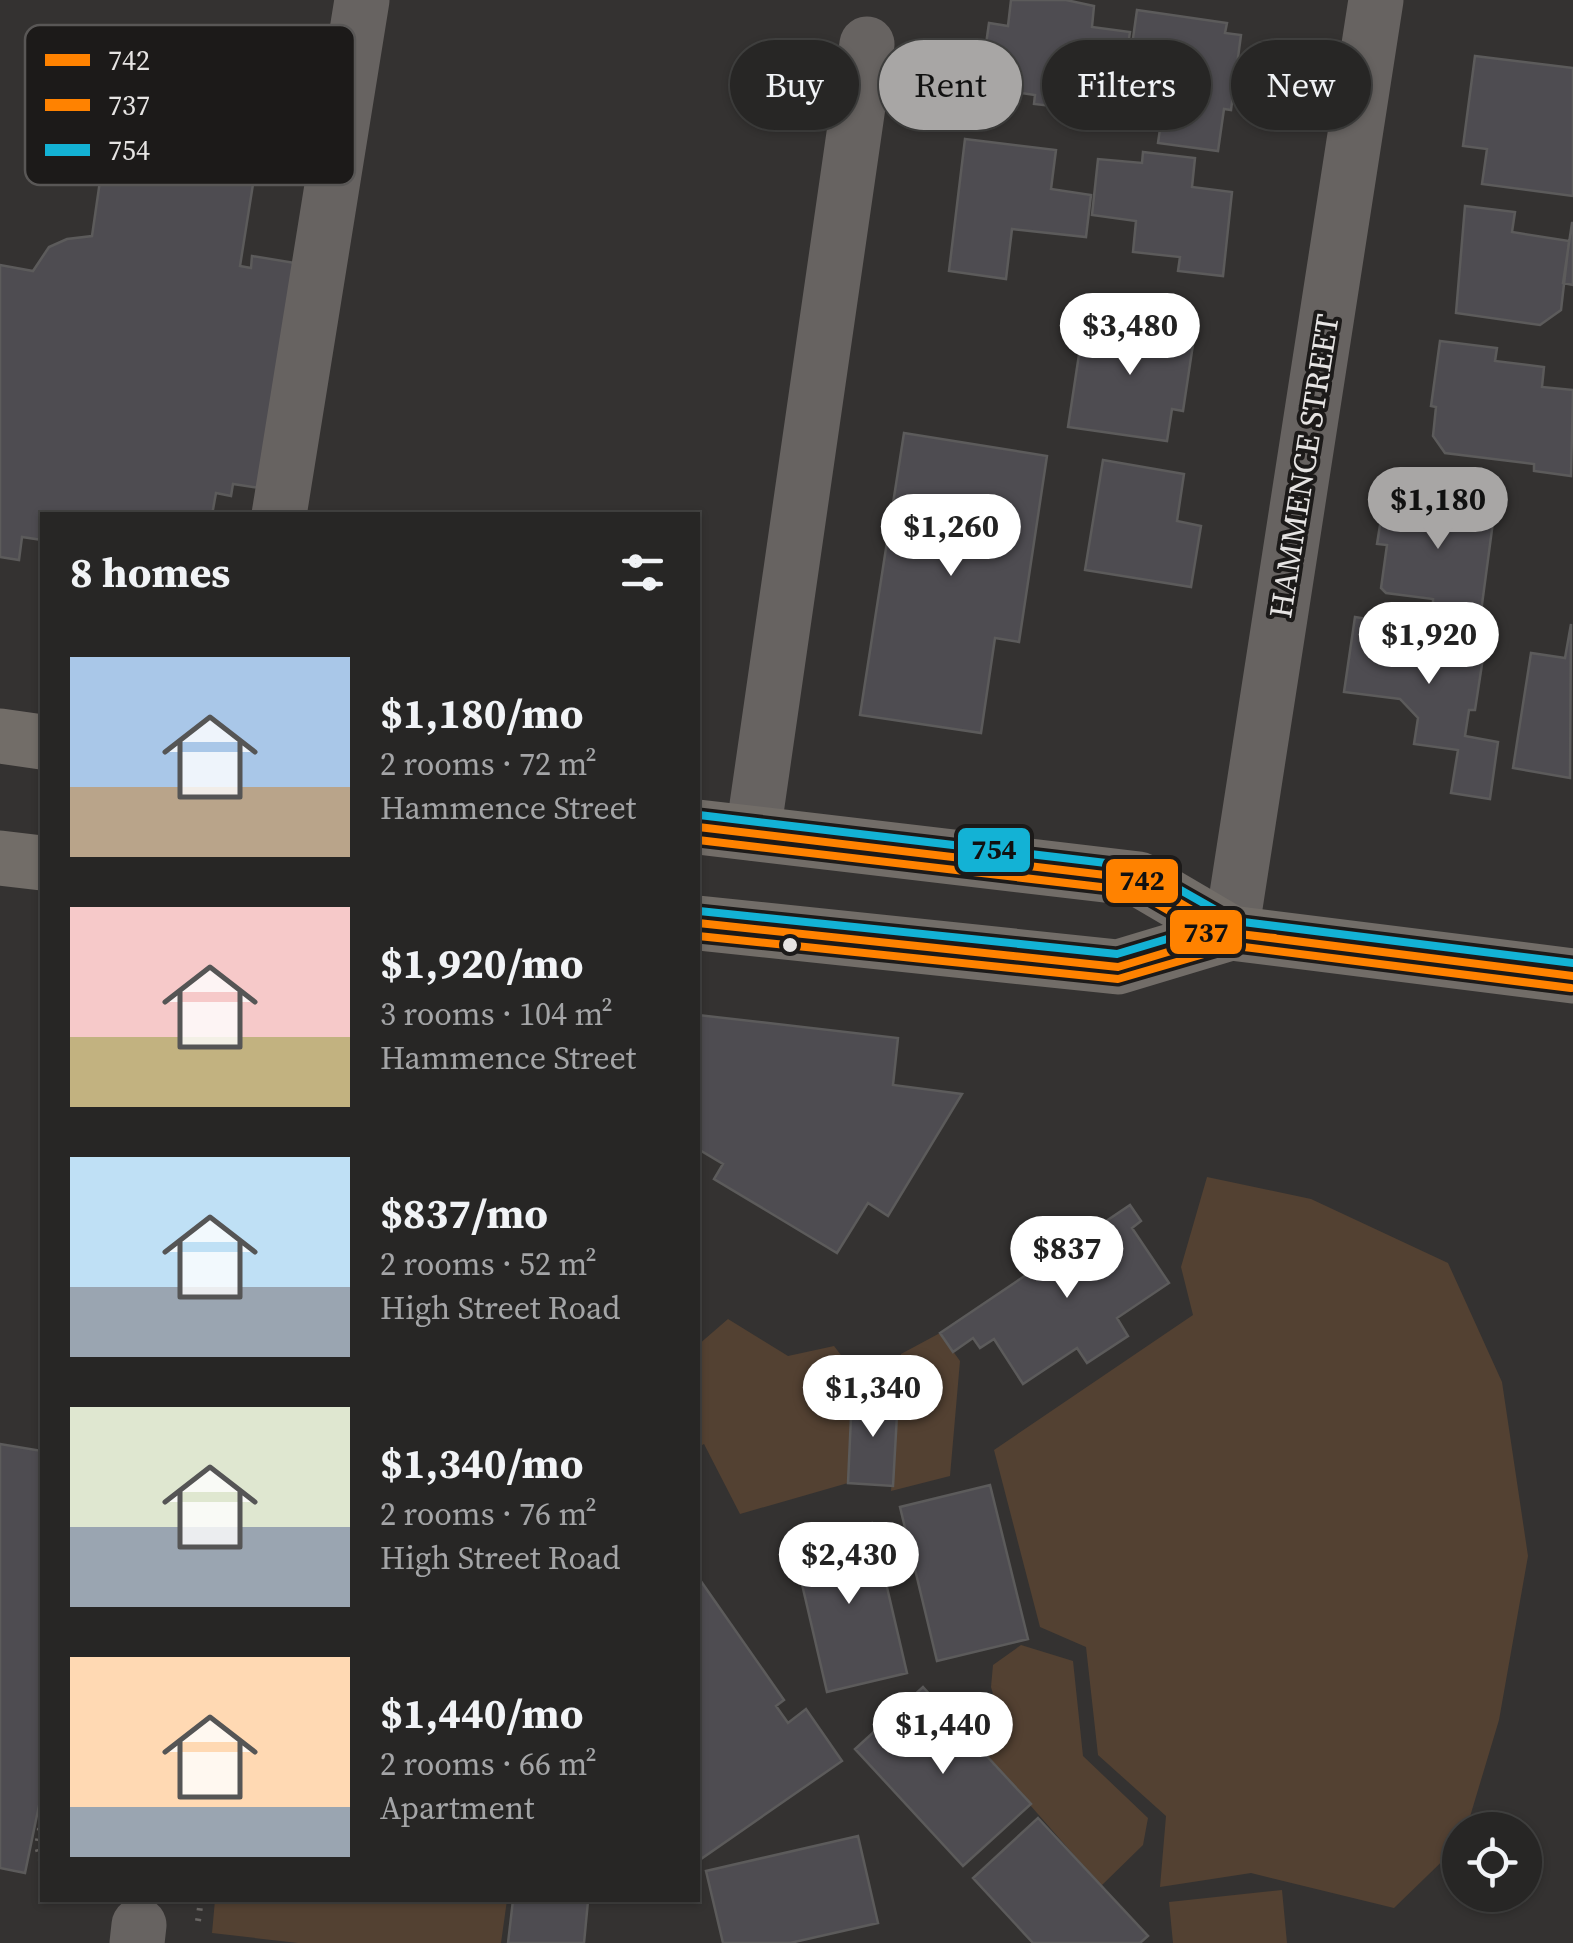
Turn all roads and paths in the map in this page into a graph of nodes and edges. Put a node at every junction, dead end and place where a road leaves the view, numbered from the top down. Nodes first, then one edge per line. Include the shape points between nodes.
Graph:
1 (362, 0) edge
2 (1376, 0) edge
3 (355, 43) edge
4 (867, 44) dead end
5 (332, 185) edge
6 (279, 512) edge
7 (0, 736) edge
8 (40, 742) edge
9 (700, 826) edge
10 (753, 832) junction
11 (0, 858) edge
12 (40, 863) edge
13 (700, 923) edge
14 (1232, 932) junction
15 (1573, 976) edge

1 - 3 street
2 - 14 street, HAMMENCE STREET
4 - 10 street
5 - 6 street
7 - 8 main road
9 - 10 main road
10 - 14 main road via 1140,879
11 - 12 main road
13 - 14 main road via 1118,966
14 - 15 main road

